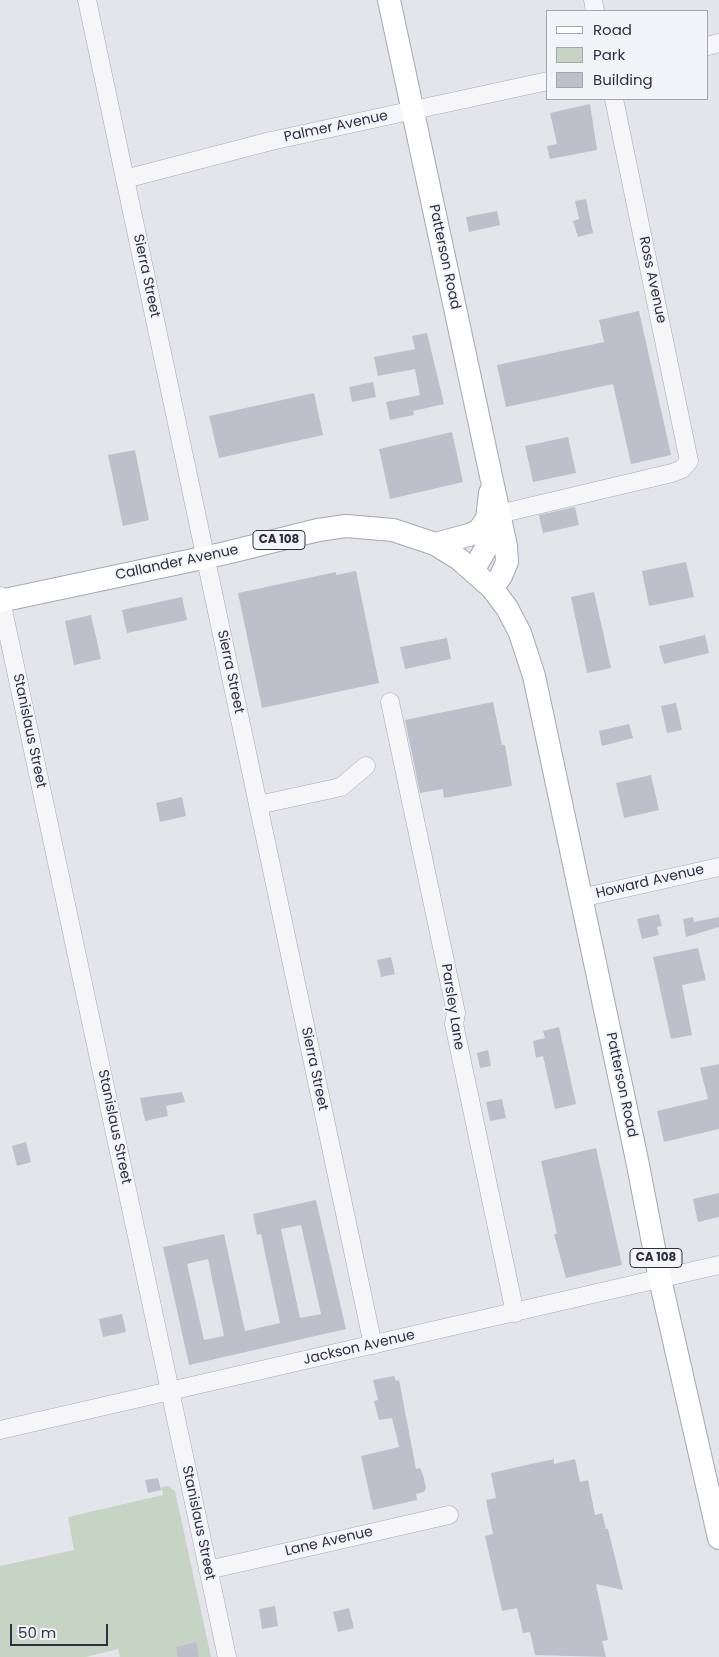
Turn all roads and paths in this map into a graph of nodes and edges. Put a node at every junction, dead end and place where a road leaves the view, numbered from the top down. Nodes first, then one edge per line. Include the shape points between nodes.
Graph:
1 (87, 0) edge
2 (389, 0) edge
3 (546, 81) edge
4 (614, 100) edge
5 (413, 110) junction
6 (125, 179) junction
7 (492, 477) junction
8 (499, 514) junction
9 (435, 544) junction
10 (206, 557) junction
11 (473, 571) junction
12 (492, 588) junction
13 (0, 600) edge
14 (520, 633) joint
15 (390, 702) dead end
16 (366, 766) dead end
17 (258, 805) junction
18 (719, 867) edge
19 (581, 898) junction
20 (719, 1265) edge
21 (660, 1279) junction
22 (515, 1312) junction
23 (373, 1345) junction
24 (170, 1391) junction
25 (0, 1430) edge
26 (449, 1515) dead end
27 (719, 1538) edge
28 (208, 1570) junction
29 (227, 1657) edge

1 - 6 street, Sierra Street
2 - 5 main road, Patterson Road
3 - 5 street, Palmer Avenue
4 - 8 street, Ross Avenue via 689,461 672,473
5 - 6 street, Palmer Avenue via 271,141
5 - 7 main road, Patterson Road
6 - 10 street, Sierra Street
7 - 8 main road, Patterson Road
7 - 9 main road via 487,519 479,530
8 - 11 main road, Patterson Road via 491,539
8 - 12 main road, Patterson Road via 507,562 502,576
9 - 10 main road, Callander Avenue / CA 108 via 393,530 346,526
9 - 11 main road, Callander Avenue / CA 108
10 - 13 main road, Callander Avenue / CA 108
10 - 17 street, Sierra Street
11 - 12 main road, Callander Avenue / CA 108
12 - 14 main road, Callander Avenue / CA 108
13 - 24 street, Stanislaus Street
14 - 19 main road, Patterson Road / CA 108 via 534,676
15 - 22 street, Parsley Lane
16 - 17 street via 341,787
17 - 23 street, Sierra Street
18 - 19 street, Howard Avenue
19 - 21 main road, Patterson Road / CA 108
20 - 21 street, Jackson Avenue
21 - 22 street, Jackson Avenue
21 - 27 main road, Patterson Road / CA 108
22 - 23 street, Jackson Avenue
23 - 24 street, Jackson Avenue
24 - 25 street, Jackson Avenue
24 - 28 street, Stanislaus Street
26 - 28 street, Lane Avenue
28 - 29 street, Stanislaus Street

